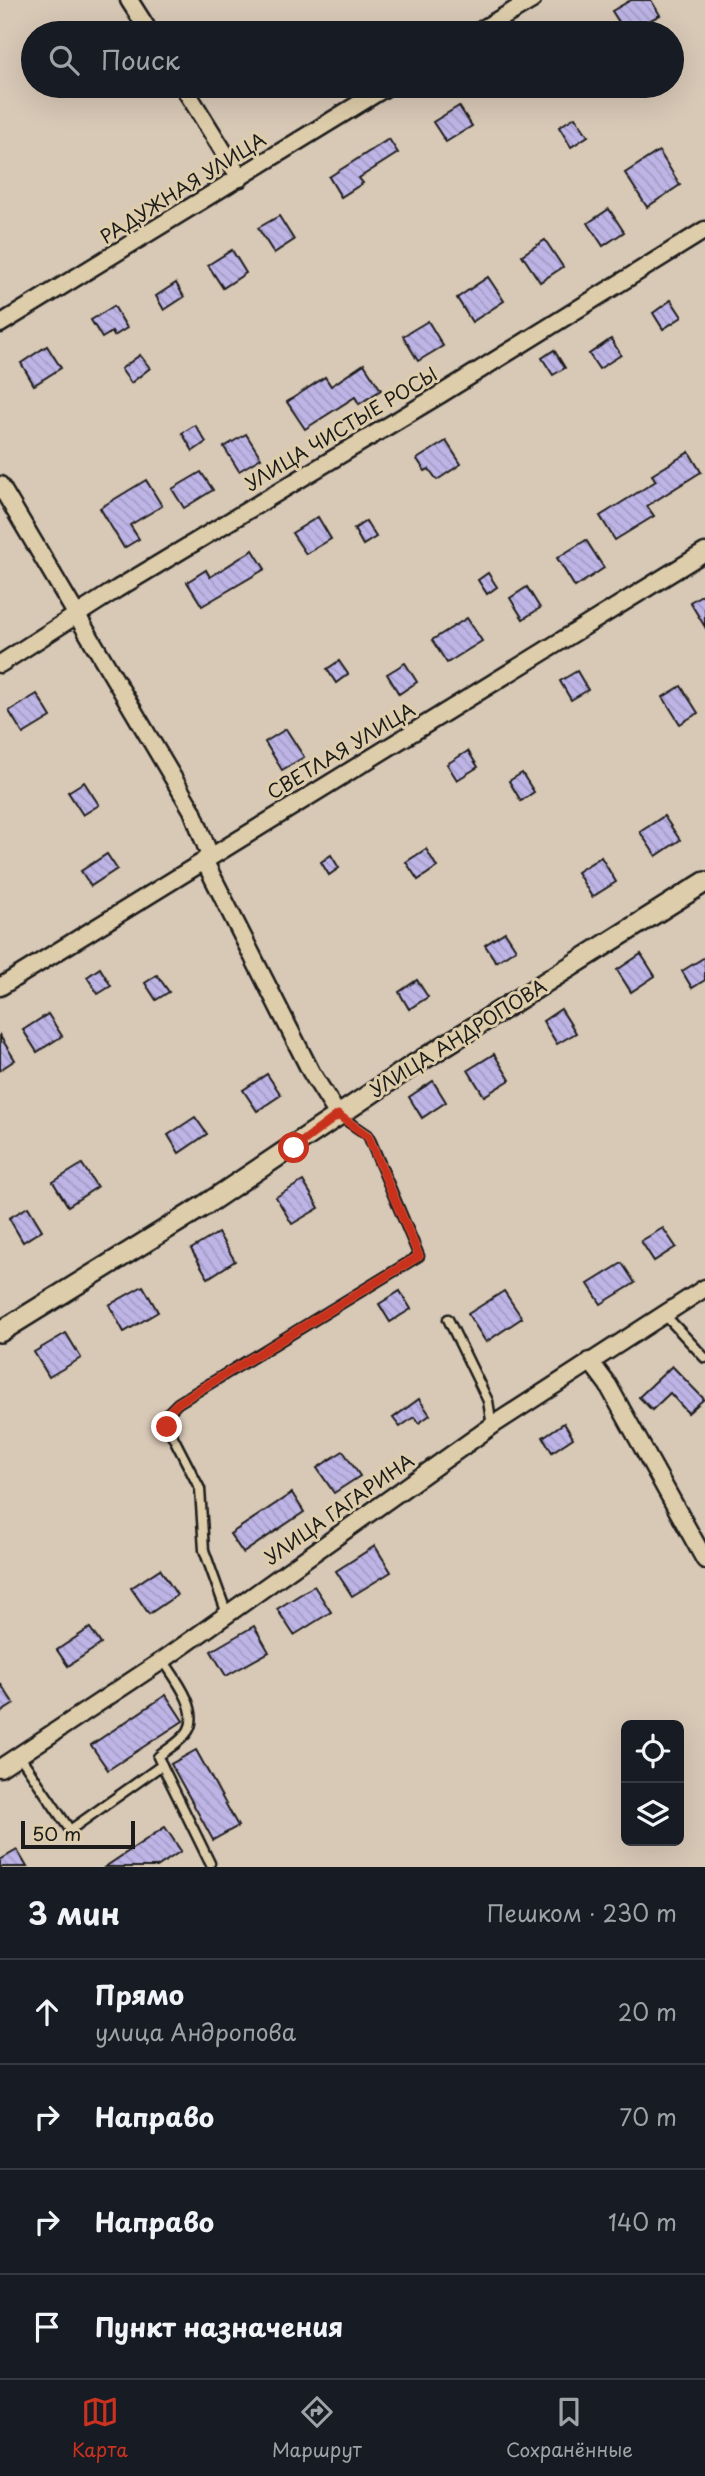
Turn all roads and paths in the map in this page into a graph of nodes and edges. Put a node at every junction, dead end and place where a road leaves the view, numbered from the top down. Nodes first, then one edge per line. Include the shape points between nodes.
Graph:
1 (129, 0) edge
2 (532, 0) edge
3 (142, 21) edge
4 (496, 21) edge
5 (190, 98) edge
6 (369, 98) edge
7 (240, 178) junction
8 (705, 230) edge
9 (0, 324) edge
10 (0, 485) edge
11 (705, 552) edge
12 (77, 616) junction
13 (0, 664) edge
14 (207, 858) junction
15 (705, 882) edge
16 (0, 987) edge
17 (338, 1115) junction
18 (705, 1288) edge
19 (664, 1314) junction
20 (448, 1319) dead end
21 (0, 1332) edge
22 (705, 1358) edge
23 (590, 1361) junction
24 (492, 1426) junction
25 (705, 1560) edge
26 (227, 1614) junction
27 (163, 1660) junction
28 (19, 1755) junction
29 (162, 1765) junction
30 (0, 1768) edge
31 (210, 1863) dead end

1 - 3 street
2 - 4 street
5 - 7 street
6 - 7 street, РАДУЖНАЯ УЛИЦА
7 - 9 street, РАДУЖНАЯ УЛИЦА
8 - 12 street, УЛИЦА ЧИСТЫЕ РОСЫ
10 - 12 street
11 - 14 street, СВЕТЛАЯ УЛИЦА
12 - 13 street, УЛИЦА ЧИСТЫЕ РОСЫ
12 - 14 street via 192,810
14 - 16 street, СВЕТЛАЯ УЛИЦА
14 - 17 street via 311,1072
15 - 17 street, УЛИЦА АНДРОПОВА
17 - 21 street, УЛИЦА АНДРОПОВА via 294,1148
17 - 26 lane via 368,1136 419,1256 178,1403 166,1415 167,1427 200,1489 204,1549
18 - 19 street, УЛИЦА ГАГАРИНА
19 - 22 lane
19 - 23 street, УЛИЦА ГАГАРИНА
20 - 24 lane via 488,1401
23 - 24 street, УЛИЦА ГАГАРИНА
23 - 25 street via 608,1385
24 - 26 street, УЛИЦА ГАГАРИНА
26 - 27 street, УЛИЦА ГАГАРИНА
27 - 28 street, УЛИЦА ГАГАРИНА
27 - 29 lane via 192,1718 188,1731 158,1757
28 - 29 lane via 70,1830
28 - 30 street, УЛИЦА ГАГАРИНА
29 - 31 lane

